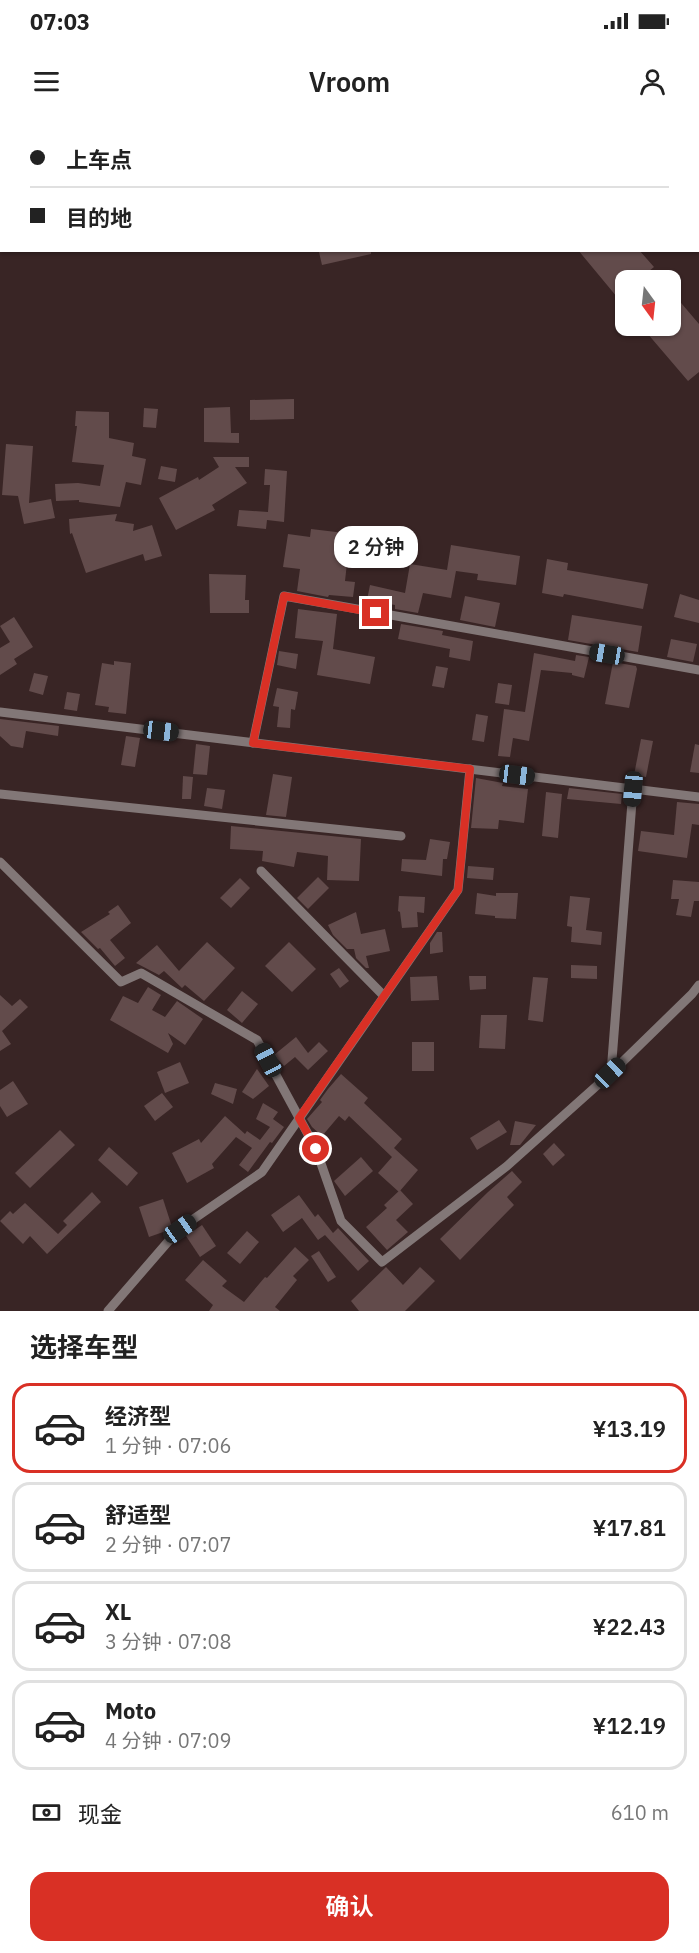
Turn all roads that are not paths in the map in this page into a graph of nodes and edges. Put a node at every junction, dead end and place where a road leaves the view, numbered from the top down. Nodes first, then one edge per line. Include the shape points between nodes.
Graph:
1 (699, 670) edge
2 (0, 712) edge
3 (253, 743) junction
4 (470, 769) junction
5 (633, 789) junction
6 (0, 794) edge
7 (699, 797) edge
8 (401, 836) dead end
9 (0, 861) edge
10 (261, 871) dead end
11 (699, 985) edge
12 (384, 996) junction
13 (610, 1073) junction
14 (299, 1118) junction
15 (108, 1311) edge

1 - 3 street via 284,596
2 - 3 street
3 - 4 street
4 - 5 street
4 - 12 street via 458,890
5 - 7 street
5 - 13 street
6 - 8 street
9 - 14 street via 121,982 141,973 257,1040
10 - 12 street
11 - 13 street
12 - 14 street
13 - 14 street via 507,1166 382,1262 341,1221 316,1149
14 - 15 street via 262,1172 180,1229

